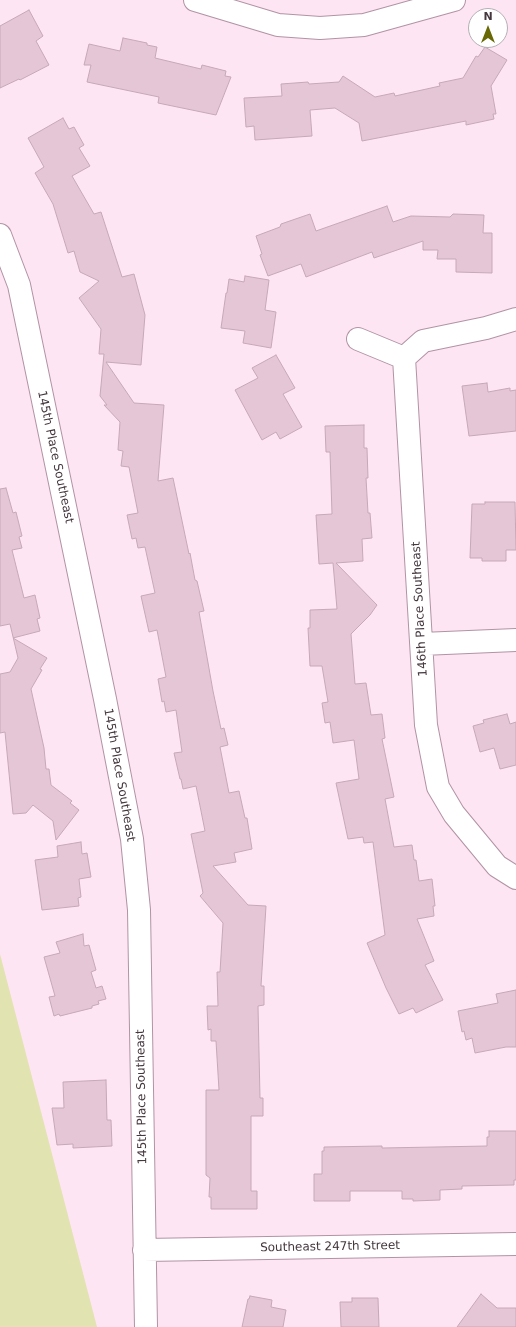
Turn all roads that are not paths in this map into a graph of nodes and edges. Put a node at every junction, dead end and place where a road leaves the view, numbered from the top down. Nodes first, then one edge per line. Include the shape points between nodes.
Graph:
1 (195, 0) edge
2 (454, 0) edge
3 (399, 7) edge
4 (0, 235) edge
5 (516, 319) edge
6 (358, 339) dead end
7 (404, 358) junction
8 (516, 640) edge
9 (422, 644) junction
10 (516, 878) edge
11 (516, 1244) edge
12 (144, 1250) junction
13 (146, 1327) edge

1 - 3 street via 278,24 313,27 364,25
2 - 3 street
4 - 12 street, 145th Place Southeast via 19,285 132,839 139,910
5 - 7 street via 423,341
6 - 7 street
7 - 9 street, 146th Place Southeast
8 - 9 street
9 - 10 street, 146th Place Southeast via 426,725 438,786 454,814 496,866
11 - 12 street, Southeast 247th Street
12 - 13 street, 145th Place Southeast

